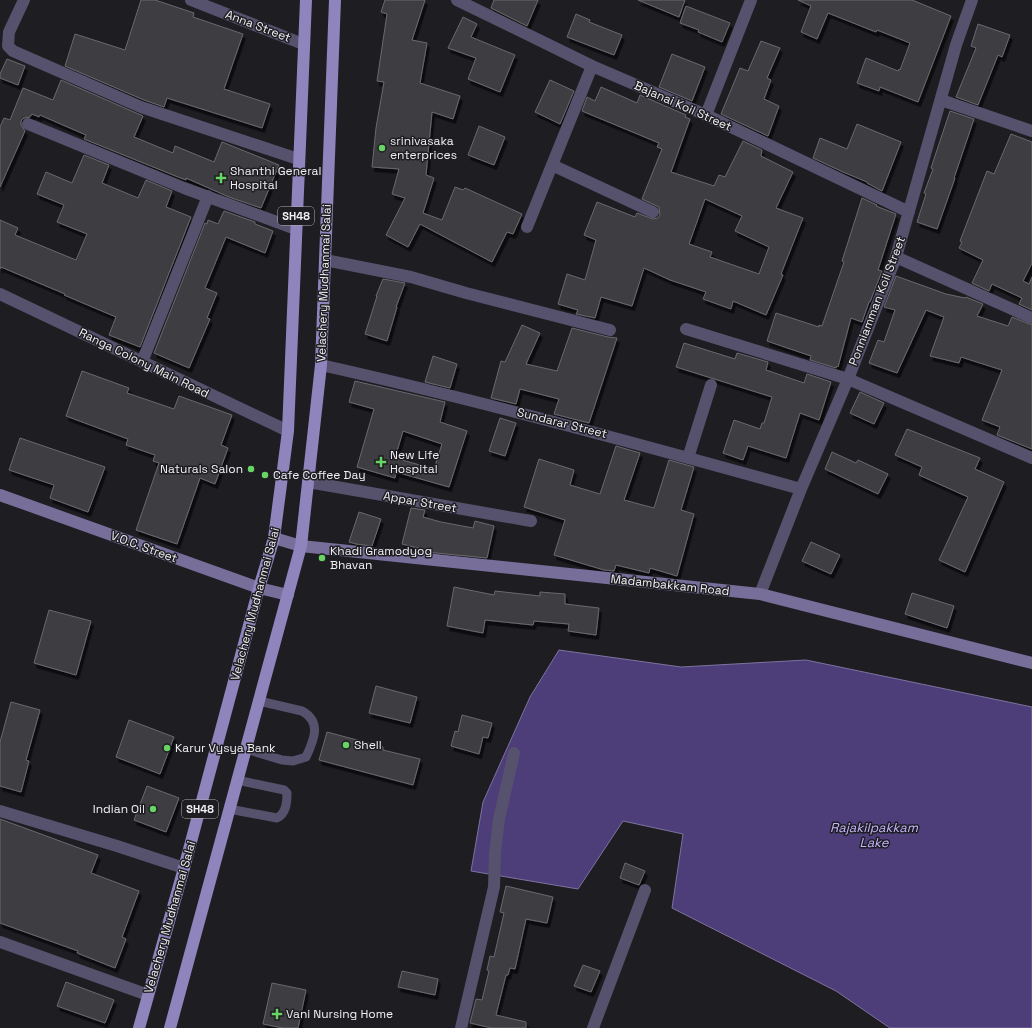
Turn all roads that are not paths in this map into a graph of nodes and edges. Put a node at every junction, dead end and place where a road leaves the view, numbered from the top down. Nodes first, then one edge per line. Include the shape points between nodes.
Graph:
1 (24, 0) edge
2 (191, 0) edge
3 (306, 0) edge
4 (335, 0) edge
5 (457, 0) edge
6 (751, 0) edge
7 (972, 0) edge
8 (303, 44) junction
9 (592, 66) junction
10 (941, 100) junction
11 (706, 115) junction
12 (28, 124) dead end
13 (1032, 131) edge
14 (298, 159) junction
15 (552, 165) junction
16 (208, 196) junction
17 (652, 212) dead end
18 (909, 212) junction
19 (527, 227) dead end
20 (296, 229) junction
21 (896, 257) junction
22 (325, 260) junction
23 (0, 294) edge
24 (1032, 318) edge
25 (686, 329) dead end
26 (610, 330) dead end
27 (142, 362) junction
28 (321, 365) junction
29 (848, 379) junction
30 (711, 385) dead end
31 (288, 431) junction
32 (688, 458) junction
33 (1032, 458) edge
34 (308, 482) junction
35 (801, 489) junction
36 (0, 495) edge
37 (531, 521) dead end
38 (274, 538) junction
39 (301, 546) junction
40 (259, 588) junction
41 (760, 594) junction
42 (288, 595) junction
43 (1032, 663) edge
44 (259, 701) junction
45 (246, 748) junction
46 (514, 753) dead end
47 (237, 780) junction
48 (229, 809) junction
49 (0, 811) edge
50 (184, 868) junction
51 (645, 890) dead end
52 (0, 943) edge
53 (148, 995) junction
54 (138, 1028) edge
55 (170, 1028) edge
56 (461, 1028) edge
57 (593, 1028) edge

1 - 14 street via 9,32 8,46 13,51 141,107
2 - 8 street, Anna Street
3 - 8 main road, Velachery Mudhanmai Salai / SH48
4 - 22 main road, Velachery Mudhanmai Salai / SH48
5 - 9 street, Bajanai Koil Street
6 - 11 street
7 - 10 street, Ponniamman Koil Street
8 - 14 main road, Velachery Mudhanmai Salai / SH48
9 - 11 street, Bajanai Koil Street
9 - 15 street
10 - 13 street
10 - 18 street, Ponniamman Koil Street
11 - 18 street, Bajanai Koil Street
12 - 16 street
14 - 20 main road, Velachery Mudhanmai Salai / SH48
15 - 17 street
15 - 19 street
16 - 20 street
16 - 27 street
18 - 21 street, Ponniamman Koil Street
20 - 31 main road, Velachery Mudhanmai Salai / SH48
21 - 24 street
21 - 29 street, Ponniamman Koil Street
22 - 26 street via 411,277
22 - 28 main road, Velachery Mudhanmai Salai / SH48
23 - 27 street, Ranga Colony Main Road
25 - 29 street
27 - 31 street, Ranga Colony Main Road
28 - 32 street, Sundarar Street via 417,386
28 - 34 main road, Velachery Mudhanmai Salai / SH48
29 - 33 street
29 - 35 street, Ponniamman Koil Street
30 - 32 street
31 - 38 main road, Velachery Mudhanmai Salai / SH48
32 - 35 street, Sundarar Street
34 - 37 street, Appar Street
34 - 39 main road, Velachery Mudhanmai Salai / SH48
35 - 41 street, Ponniamman Koil Street
36 - 40 street, V.O.C. Street
38 - 39 street, Madambakkam Road
38 - 40 main road, Velachery Mudhanmai Salai / SH48
39 - 41 street, Madambakkam Road
39 - 42 main road, Velachery Mudhanmai Salai / SH48
40 - 42 street, V.O.C. Street
40 - 50 main road, Velachery Mudhanmai Salai / SH48
41 - 43 street, Madambakkam Road
42 - 44 main road, Velachery Mudhanmai Salai / SH48
44 - 45 main road, Velachery Mudhanmai Salai / SH48
44 - 45 lane via 306,713 314,722 314,737 306,757 293,761
45 - 47 main road, Velachery Mudhanmai Salai / SH48
46 - 56 street via 499,820 494,888
47 - 48 main road, Velachery Mudhanmai Salai / SH48
47 - 48 lane via 284,790 287,793 284,812 277,818
48 - 55 main road, Velachery Mudhanmai Salai / SH48
49 - 50 street
50 - 53 main road, Velachery Mudhanmai Salai / SH48
51 - 57 street
52 - 53 street
53 - 54 main road, Velachery Mudhanmai Salai / SH48

